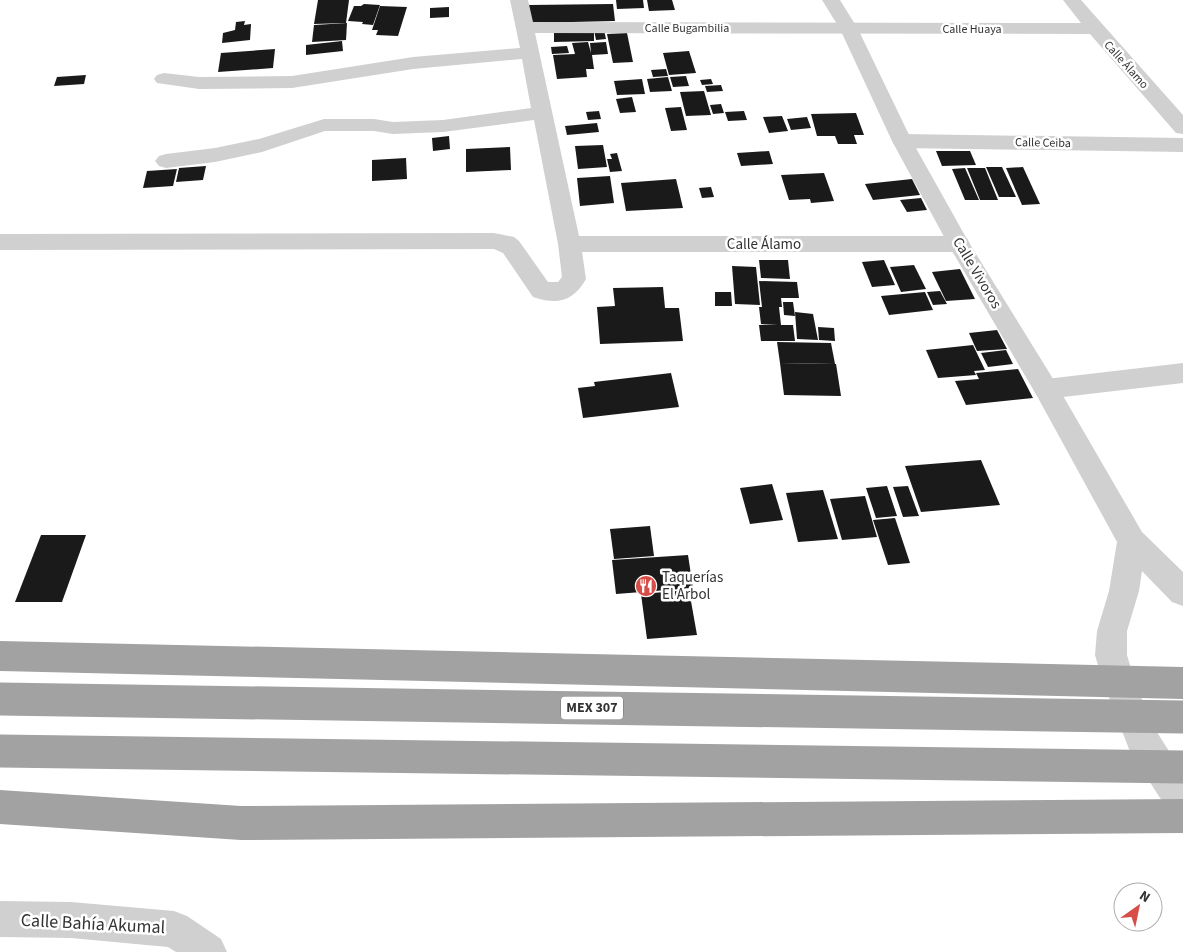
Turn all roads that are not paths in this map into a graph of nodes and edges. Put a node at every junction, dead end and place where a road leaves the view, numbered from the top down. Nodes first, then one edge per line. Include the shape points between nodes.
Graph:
1 (519, 0) edge
2 (831, 0) edge
3 (1072, 0) edge
4 (524, 27) junction
5 (849, 29) junction
6 (1095, 29) junction
7 (530, 53) junction
8 (164, 79) dead end
9 (542, 113) junction
10 (1183, 128) edge
11 (902, 141) junction
12 (1183, 145) edge
13 (166, 161) dead end
14 (0, 242) edge
15 (569, 244) junction
16 (959, 244) junction
17 (1183, 373) edge
18 (1046, 389) junction
19 (1132, 541) junction
20 (1183, 592) edge
21 (0, 656) edge
22 (1119, 682) junction
23 (1183, 683) edge
24 (0, 699) edge
25 (1183, 717) edge
26 (0, 751) edge
27 (1183, 768) edge
28 (1183, 796) edge
29 (0, 807) edge
30 (1183, 816) edge
31 (0, 919) edge
32 (208, 952) edge

1 - 4 street
2 - 5 street, Calle Vivoros
3 - 6 street, Calle Álamo
4 - 5 street, Calle Bugambilia
4 - 7 street
5 - 6 street, Calle Huaya
5 - 11 street, Calle Vivoros
6 - 10 street, Calle Álamo
7 - 8 street via 413,63 292,82 199,83
7 - 9 street
9 - 13 street via 443,126 324,125 253,147
9 - 15 street
11 - 12 street, Calle Ceiba
11 - 16 street, Calle Vivoros
14 - 15 street via 494,241 511,247 541,291 564,291 574,279
15 - 16 street, Calle Álamo
16 - 18 street, Calle Vivoros
17 - 18 street
18 - 19 street, Calle Vivoros
19 - 20 street, Calle Vivoros
19 - 22 street via 1124,591 1112,630 1111,655
21 - 22 highway
22 - 23 highway
22 - 28 street via 1140,737 1172,786
24 - 25 highway, MEX 307, bridge
26 - 27 highway, bridge
29 - 30 highway via 241,822
31 - 32 street, Calle Bahía Akumal via 72,920 174,929

